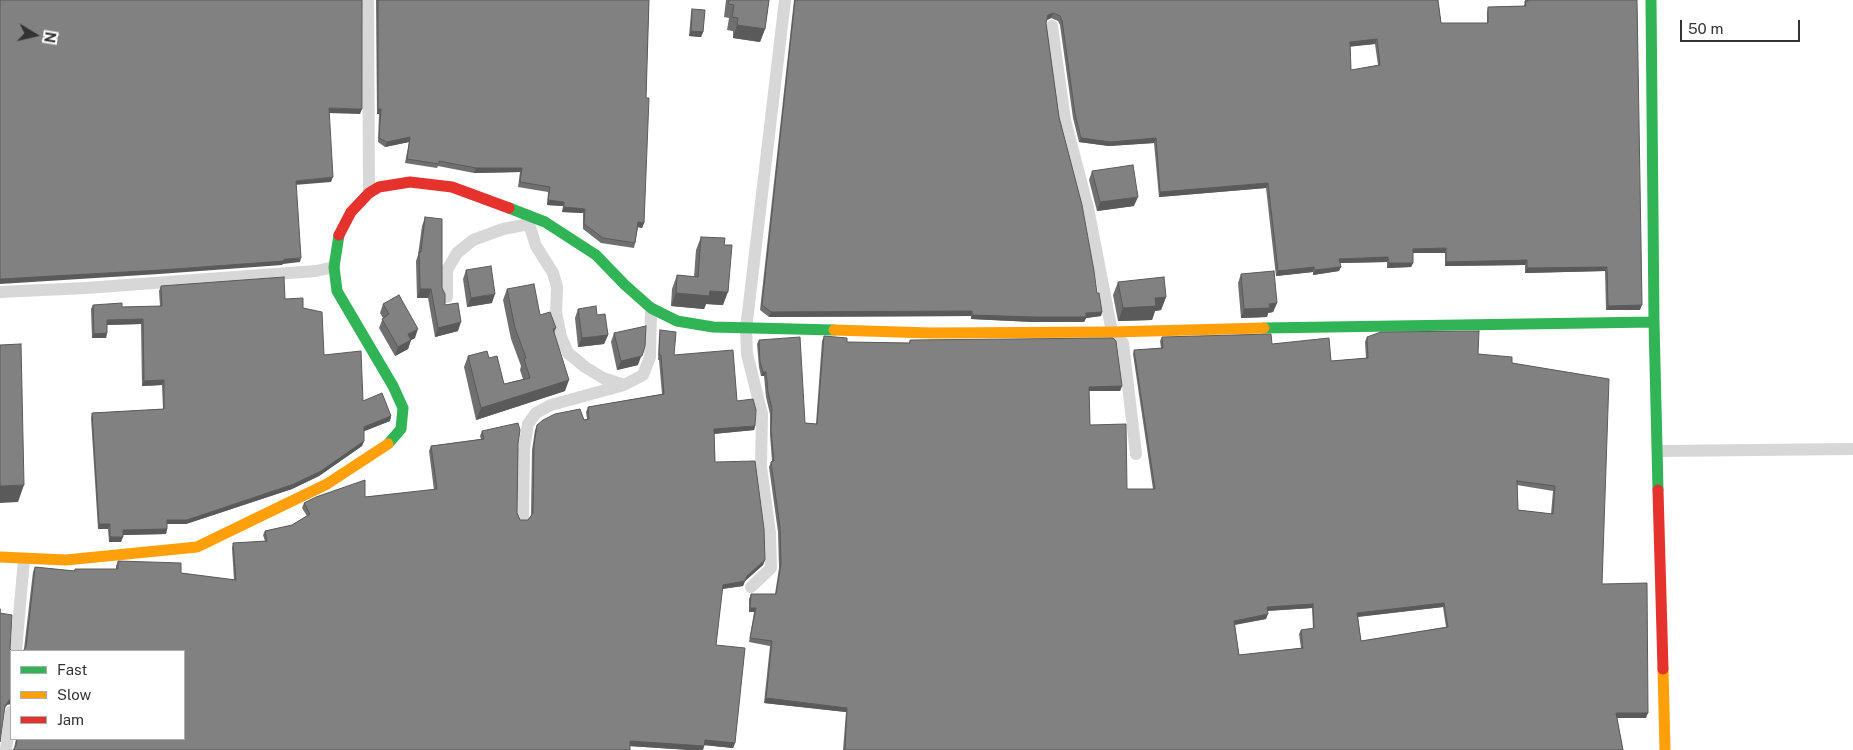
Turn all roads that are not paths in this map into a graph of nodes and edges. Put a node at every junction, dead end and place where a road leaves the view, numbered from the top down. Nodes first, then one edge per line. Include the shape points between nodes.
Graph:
1 (368, 0) edge
2 (785, 0) edge
3 (1651, 0) edge
4 (1052, 26) dead end
5 (369, 193) junction
6 (528, 220) junction
7 (334, 267) junction
8 (0, 292) edge
9 (447, 297) edge
10 (651, 308) junction
11 (1654, 322) junction
12 (746, 329) junction
13 (1112, 332) junction
14 (624, 385) junction
15 (1853, 449) edge
16 (1658, 451) junction
17 (1136, 454) dead end
18 (523, 518) edge
19 (0, 557) edge
20 (24, 559) junction
21 (751, 587) dead end
22 (16, 650) edge
23 (10, 720) edge
24 (6, 750) edge
25 (1665, 750) edge

1 - 5 street
2 - 12 street
3 - 11 street
4 - 13 street via 1065,120 1088,208
5 - 6 street via 379,187 410,182 452,187
5 - 7 street via 351,212 338,237
6 - 9 street via 473,240 457,253 447,270
6 - 10 street via 545,222 596,255
6 - 14 street via 536,246 557,287 556,312 568,352 603,378
7 - 8 street via 316,271
7 - 20 street via 337,291 403,408 401,429 390,442 327,484 197,547 66,560
10 - 12 street via 677,322
10 - 14 street via 650,357 643,375
11 - 13 street
11 - 16 street
12 - 13 street
12 - 21 street via 746,354 762,414 761,467 770,533 770,568
13 - 17 street via 1124,343
14 - 18 street via 550,405 528,424 524,449
15 - 16 street
16 - 25 street
19 - 20 street
20 - 22 street
23 - 24 street

